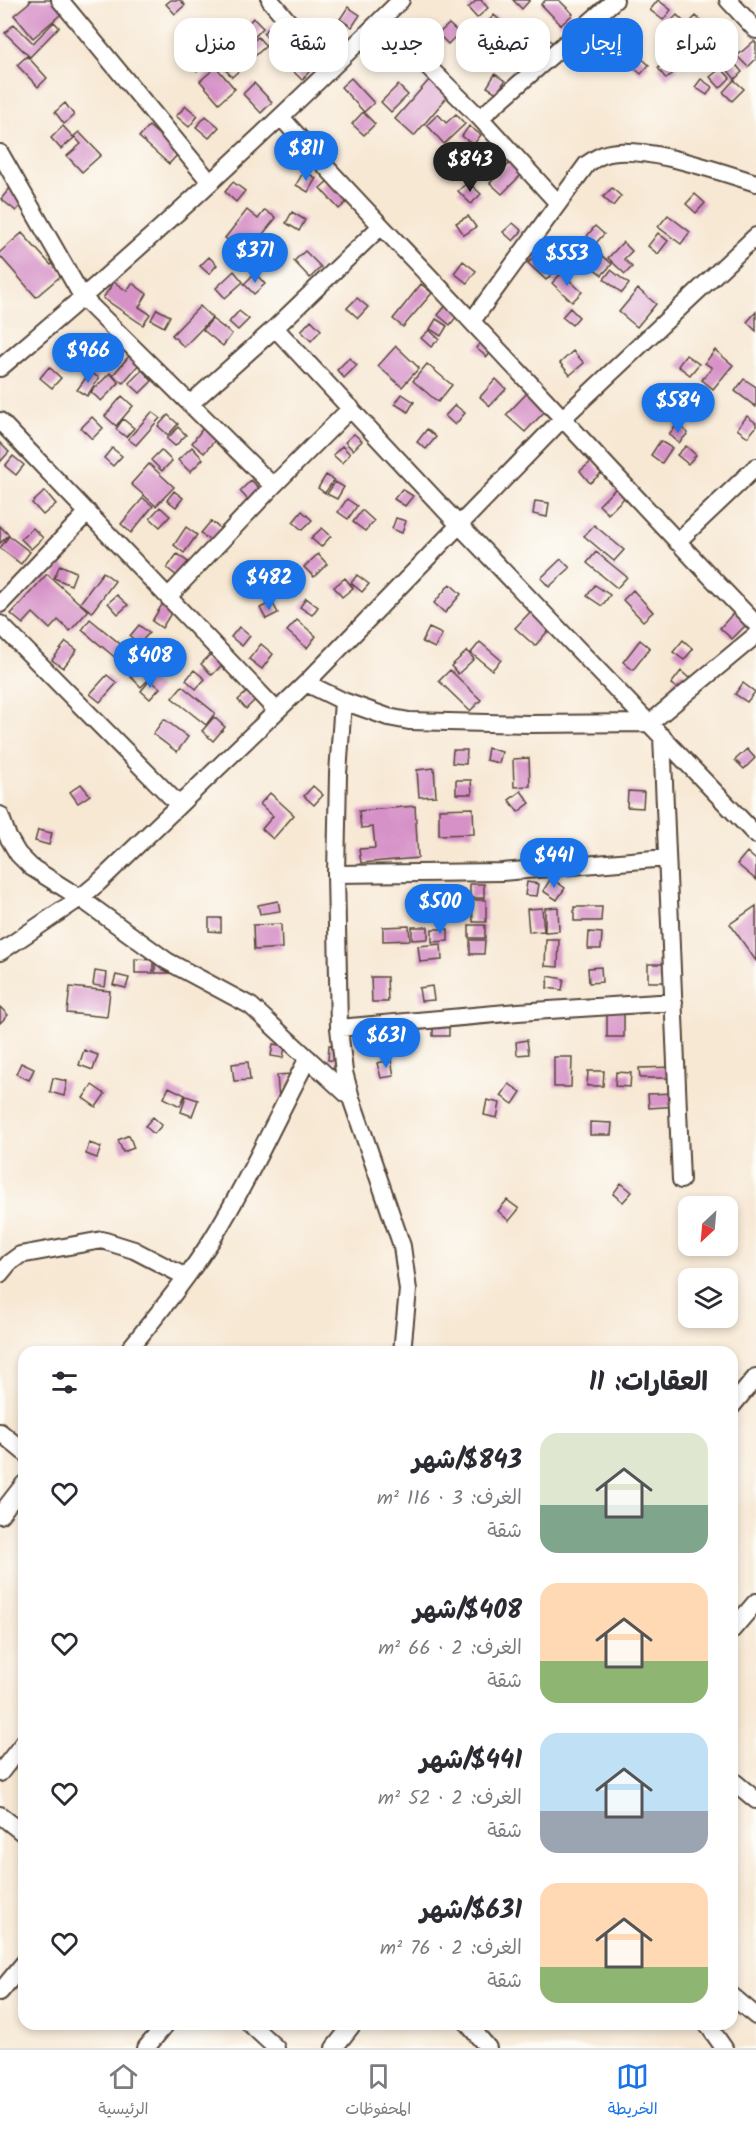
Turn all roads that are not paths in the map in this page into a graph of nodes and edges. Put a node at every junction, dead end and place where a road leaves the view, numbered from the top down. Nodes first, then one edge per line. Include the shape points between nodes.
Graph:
1 (60, 0) edge
2 (270, 0) edge
3 (401, 0) edge
4 (615, 0) edge
5 (728, 0) edge
6 (285, 18) edge
7 (384, 18) edge
8 (756, 30) edge
9 (360, 41) edge
10 (348, 52) edge
11 (327, 72) edge
12 (433, 72) edge
13 (281, 117) junction
14 (480, 118) junction
15 (0, 153) edge
16 (210, 182) junction
17 (756, 183) edge
18 (557, 202) junction
19 (380, 227) junction
20 (753, 245) edge
21 (83, 298) junction
22 (472, 321) junction
23 (275, 328) junction
24 (0, 368) edge
25 (190, 404) junction
26 (351, 408) junction
27 (563, 418) junction
28 (0, 421) edge
29 (756, 467) edge
30 (273, 486) junction
31 (88, 512) junction
32 (459, 525) junction
33 (677, 542) junction
34 (168, 597) junction
35 (0, 604) edge
36 (0, 624) edge
37 (756, 624) edge
38 (756, 635) edge
39 (306, 683) junction
40 (343, 701) junction
41 (276, 710) junction
42 (650, 723) junction
43 (662, 736) junction
44 (179, 805) junction
45 (0, 815) edge
46 (756, 835) edge
47 (666, 858) junction
48 (336, 874) junction
49 (80, 898) junction
50 (0, 952) edge
51 (674, 1002) junction
52 (339, 1028) junction
53 (308, 1058) junction
54 (351, 1098) junction
55 (681, 1180) dead end
56 (0, 1274) edge
57 (186, 1277) junction
58 (132, 1346) edge
59 (403, 1346) edge
60 (756, 1377) edge
61 (738, 1399) edge
62 (0, 1432) edge
63 (18, 1447) edge
64 (18, 1492) edge
65 (0, 1515) edge
66 (756, 1602) edge
67 (738, 1623) edge
68 (18, 1750) edge
69 (0, 1773) edge
70 (738, 1785) edge
71 (756, 1800) edge
72 (0, 1815) edge
73 (18, 1829) edge
74 (18, 1970) edge
75 (0, 1992) edge
76 (738, 2001) edge
77 (756, 2016) edge
78 (161, 2030) edge
79 (256, 2030) edge
80 (349, 2030) edge
81 (473, 2030) edge
82 (711, 2030) edge
83 (146, 2048) edge
84 (276, 2048) edge
85 (334, 2048) edge
86 (488, 2048) edge
87 (724, 2048) edge

1 - 16 street
2 - 6 street
3 - 7 street
4 - 14 street
5 - 8 street
9 - 10 street
11 - 13 street
12 - 14 street
13 - 16 street
13 - 19 street
14 - 18 street
15 - 21 street
16 - 21 street
17 - 18 street via 671,158 627,152 604,154 587,164
18 - 22 street
19 - 22 street
19 - 23 street
20 - 27 street
21 - 24 street
21 - 25 street
22 - 27 street
23 - 25 street
23 - 26 street
25 - 30 street
26 - 30 street
26 - 32 street
27 - 32 street
27 - 33 street
28 - 31 street
29 - 33 street
30 - 34 street
31 - 34 street
31 - 35 street
32 - 39 street
32 - 42 street
33 - 37 street
34 - 41 street
36 - 44 street
38 - 42 street
39 - 40 street
39 - 41 street
40 - 42 street via 409,721
40 - 48 street
41 - 44 street
42 - 43 street
43 - 46 street
43 - 47 street
44 - 49 street
45 - 49 street via 18,854 31,867
47 - 48 street via 502,872
47 - 51 street
48 - 52 street
49 - 50 street
49 - 53 street via 167,961 251,1006
51 - 52 street
51 - 55 street
52 - 54 street
53 - 54 street
53 - 57 street via 231,1207
54 - 59 street via 402,1246 408,1290
56 - 57 street via 20,1255 102,1240 134,1250
57 - 58 street
60 - 61 street
62 - 63 street
64 - 65 street
66 - 67 street
68 - 69 street
70 - 71 street
72 - 73 street
74 - 75 street
76 - 77 street
78 - 83 street
79 - 84 street
80 - 85 street
81 - 86 street
82 - 87 street

